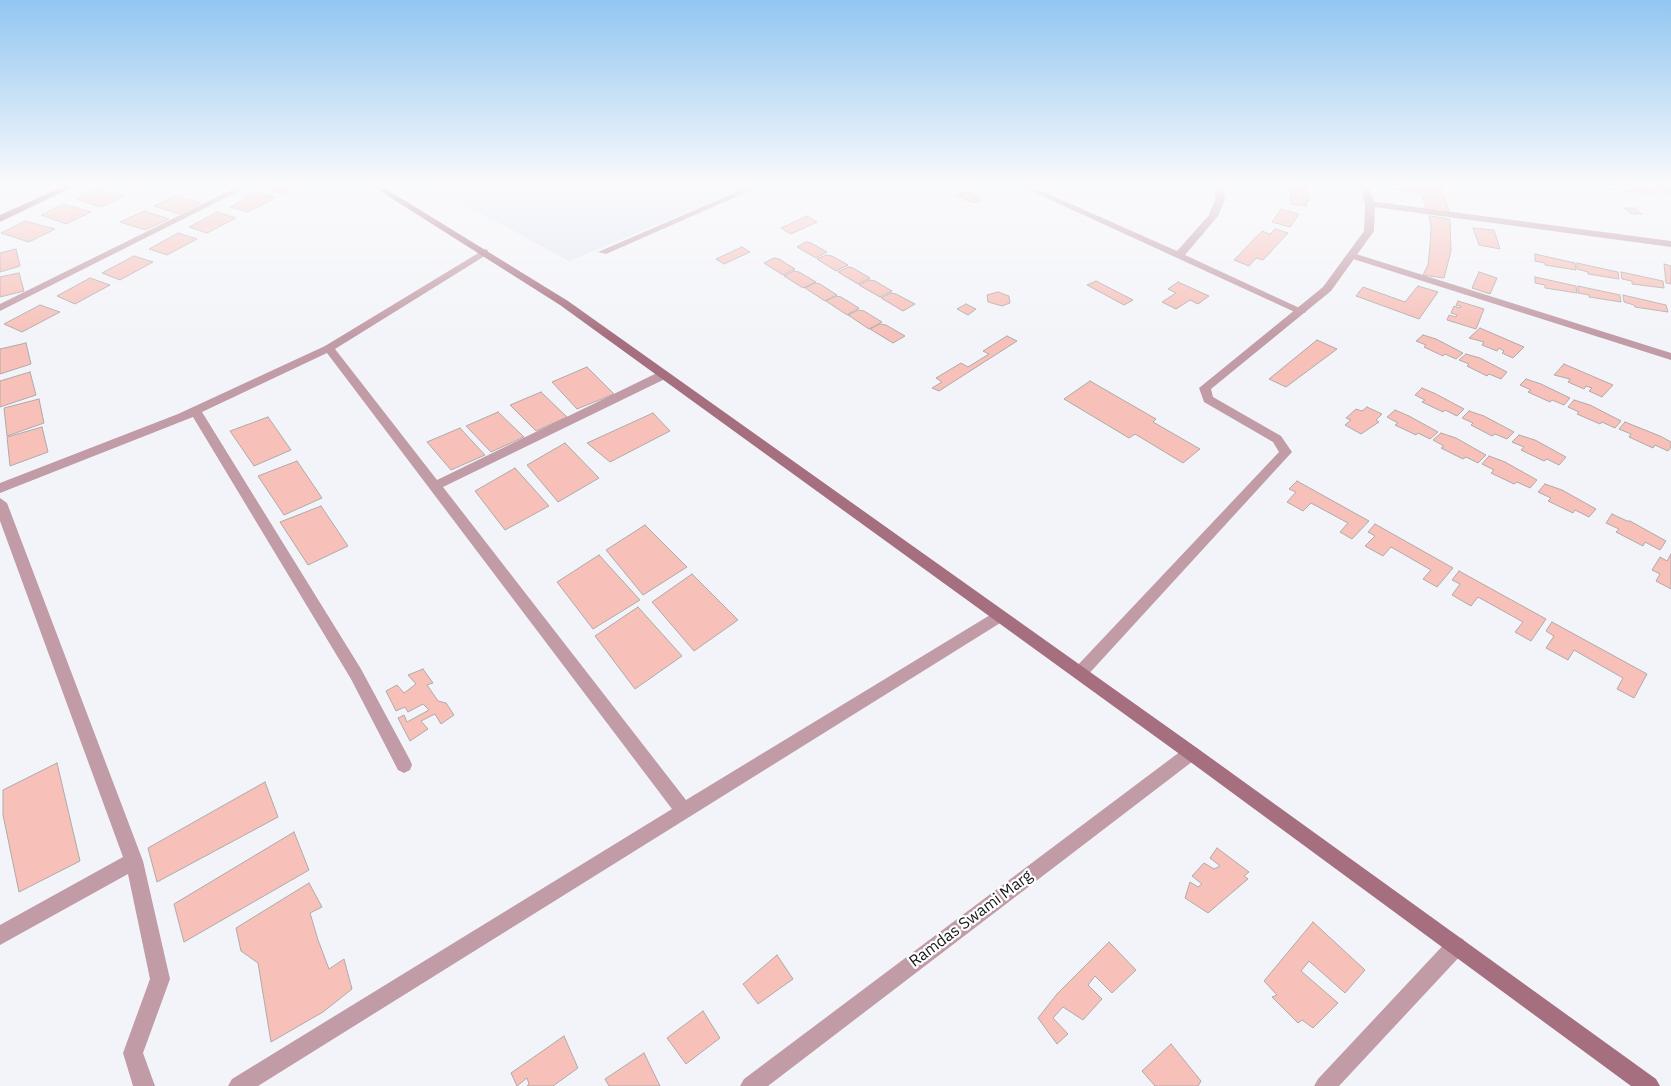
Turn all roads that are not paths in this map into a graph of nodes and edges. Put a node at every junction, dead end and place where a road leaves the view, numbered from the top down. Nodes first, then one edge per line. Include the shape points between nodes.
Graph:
1 (147, 235) edge
2 (456, 235) edge
3 (644, 235) edge
4 (1132, 235) edge
5 (1197, 235) edge
6 (1366, 235) edge
7 (1601, 235) edge
8 (1671, 244) edge
9 (485, 252) junction
10 (604, 252) dead end
11 (1179, 256) junction
12 (1352, 256) junction
13 (0, 308) edge
14 (1301, 311) junction
15 (330, 348) junction
16 (1671, 357) edge
17 (663, 375) junction
18 (195, 410) junction
19 (435, 486) junction
20 (0, 488) edge
21 (0, 503) edge
22 (1000, 616) junction
23 (1080, 673) junction
24 (1191, 753) junction
25 (404, 765) dead end
26 (684, 811) junction
27 (134, 861) junction
28 (0, 935) edge
29 (1456, 946) junction
30 (144, 1086) edge
31 (239, 1086) edge
32 (751, 1086) edge
33 (1325, 1086) edge
34 (1649, 1086) edge

1 - 13 street
2 - 9 main road
3 - 10 street
4 - 11 street
5 - 11 street
6 - 12 street
7 - 8 street
9 - 15 street
9 - 17 main road via 564,303
11 - 14 street
12 - 14 street via 1327,289
12 - 16 street
14 - 23 street via 1205,388 1208,399 1278,439 1286,452
15 - 18 street
15 - 19 street
17 - 19 street
17 - 22 main road
18 - 20 street
18 - 25 street via 356,674
19 - 26 street
21 - 27 street
22 - 23 main road
22 - 26 street
23 - 24 main road
24 - 29 main road
24 - 32 street, Ramdas Swami Marg
26 - 31 street
27 - 28 street
27 - 30 street via 160,979 133,1053
29 - 33 street
29 - 34 main road

